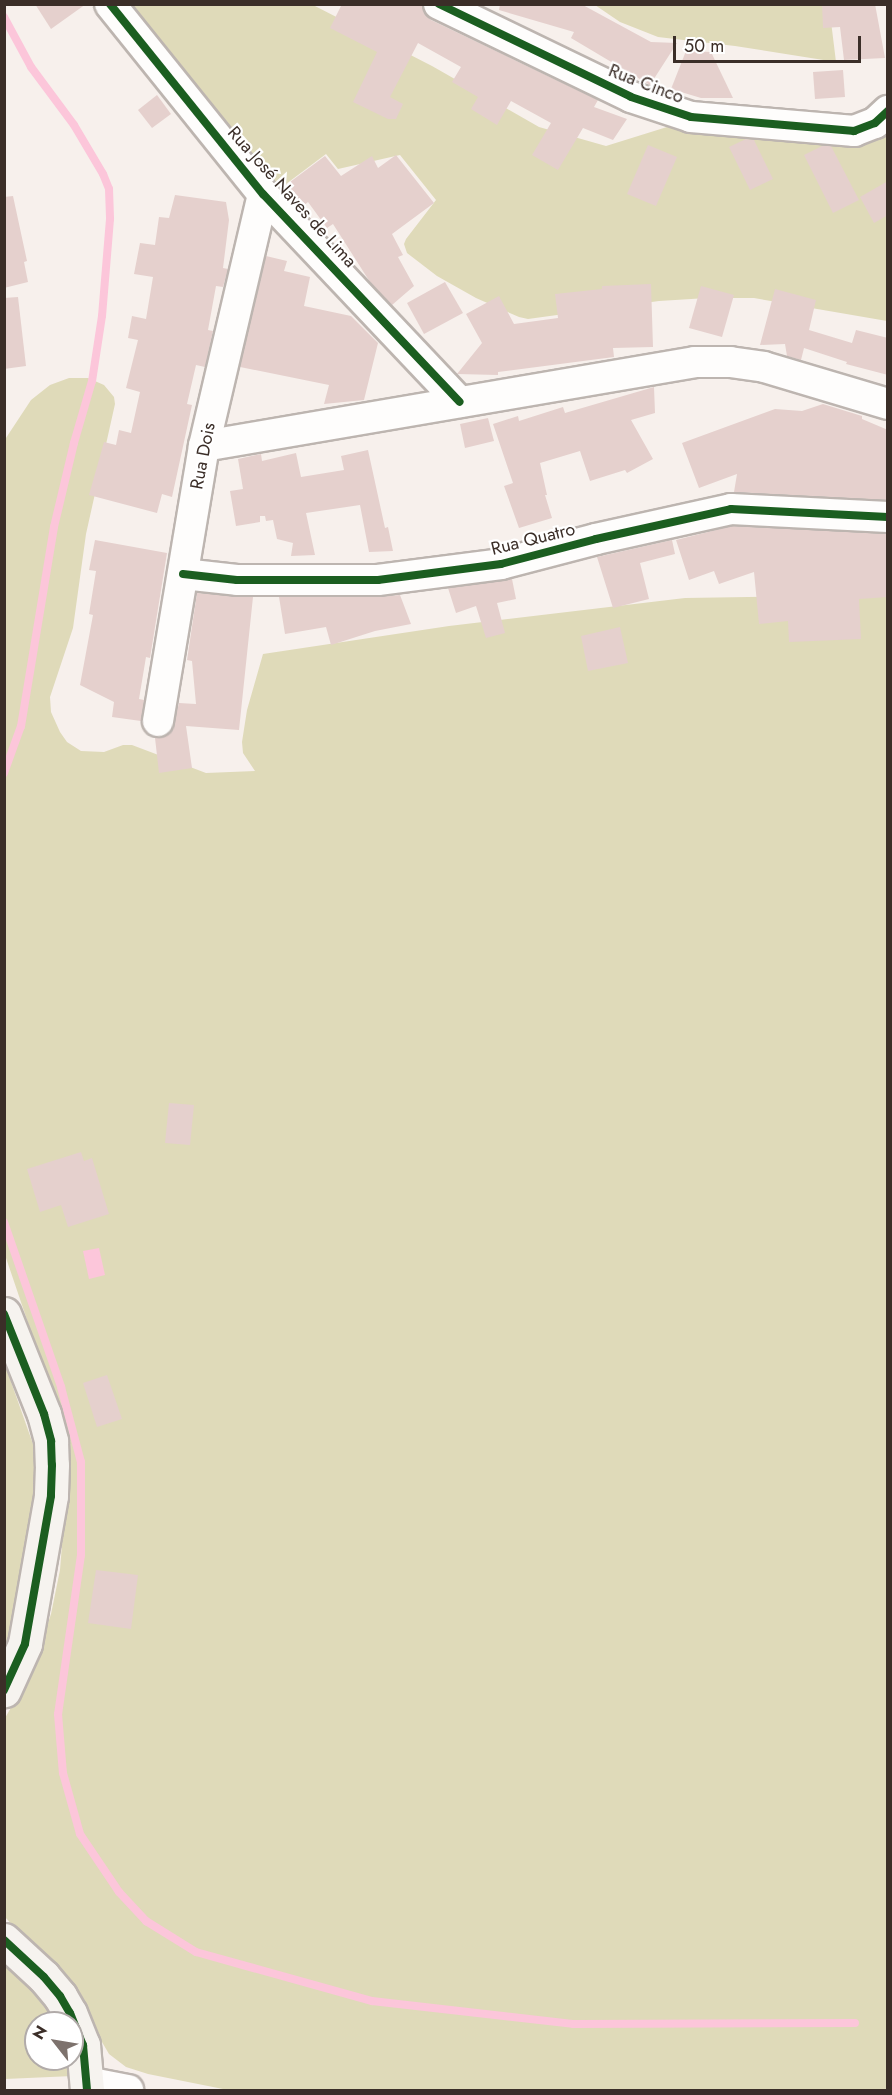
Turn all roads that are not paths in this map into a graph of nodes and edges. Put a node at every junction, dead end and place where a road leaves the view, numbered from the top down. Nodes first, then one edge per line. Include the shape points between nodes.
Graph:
1 (110, 4) edge
2 (439, 4) edge
3 (888, 111) edge
4 (263, 194) junction
5 (460, 402) junction
6 (888, 404) edge
7 (204, 446) junction
8 (888, 518) edge
9 (183, 574) junction
10 (158, 721) dead end
11 (4, 1314) edge
12 (4, 1690) edge
13 (4, 1940) edge
14 (87, 2086) edge
15 (128, 2091) edge

1 - 4 street, Rua José Naves de Lima
2 - 3 street, Rua Cinco via 631,97 692,117 854,131 875,123
4 - 5 street, Rua José Naves de Lima
4 - 7 street, Rua Dois
5 - 6 street via 655,367 730,362
5 - 7 street
7 - 9 street, Rua Dois
8 - 9 street, Rua Quatro via 731,509 501,564 378,580 237,580
9 - 10 street, Rua Dois
11 - 12 street via 44,1414 52,1465 51,1496 26,1644
13 - 14 street via 60,1996 83,2045
14 - 15 street

